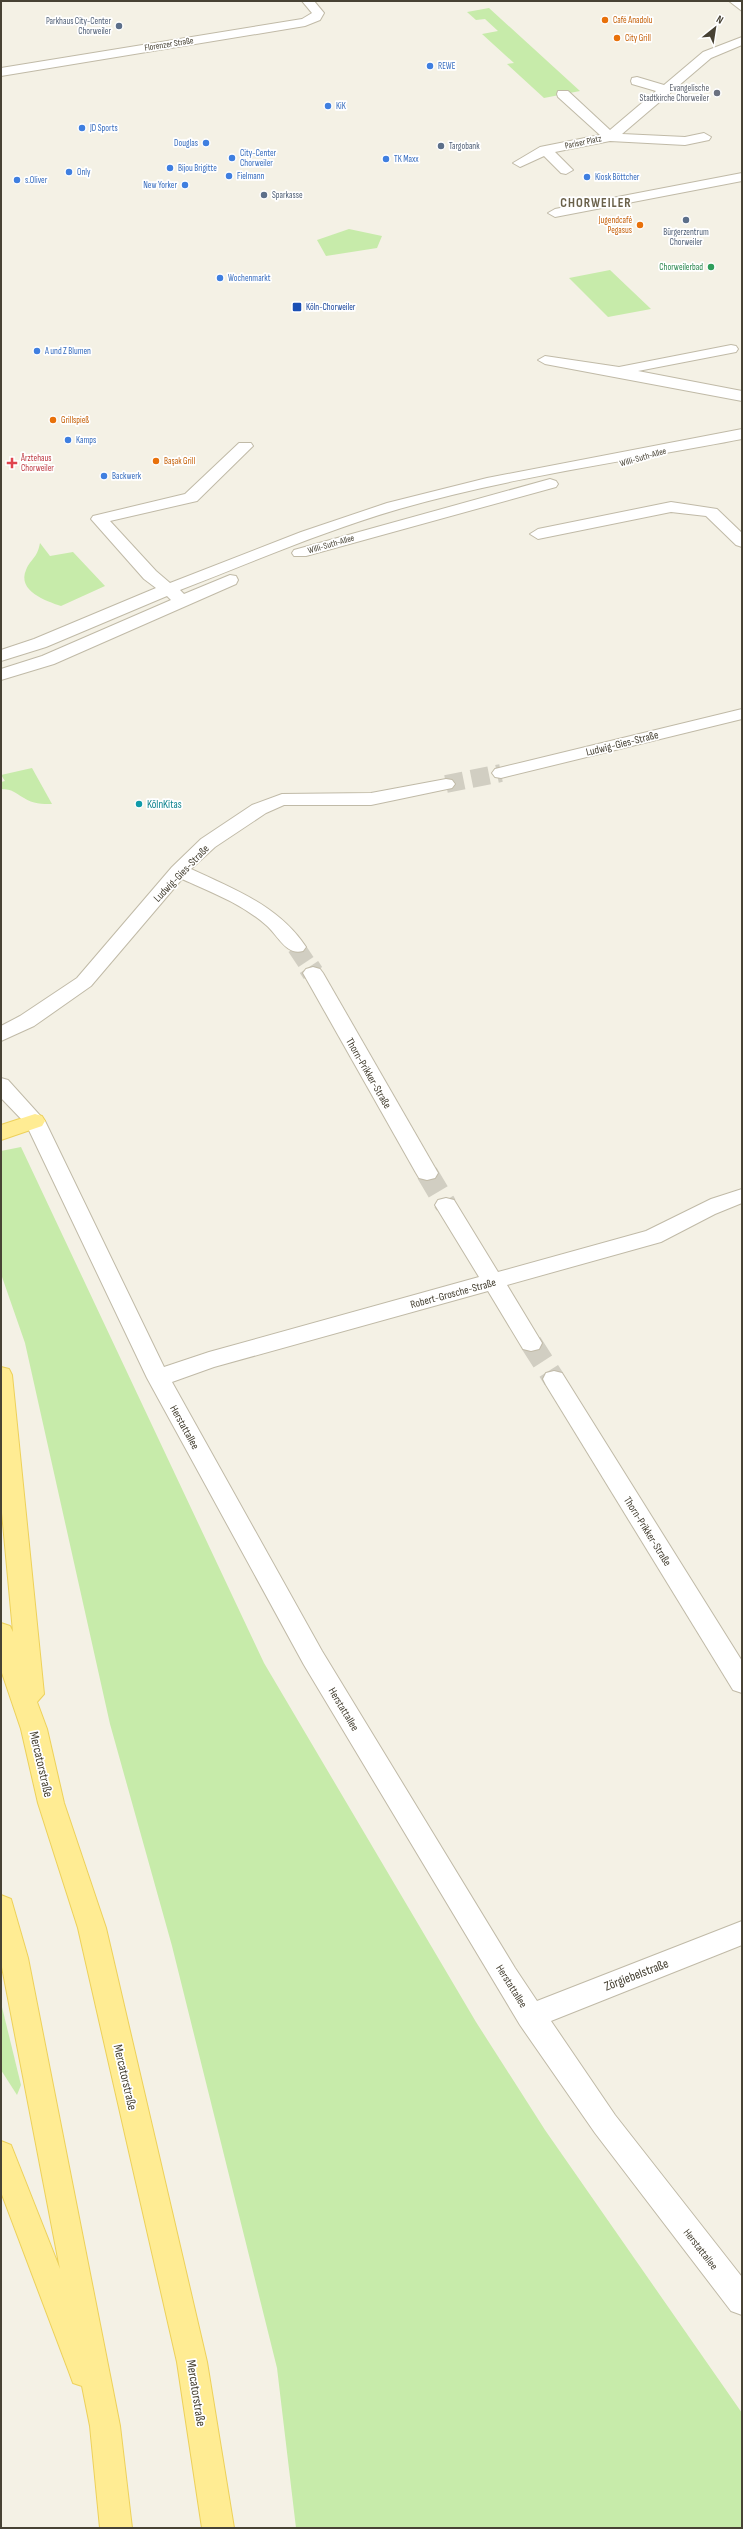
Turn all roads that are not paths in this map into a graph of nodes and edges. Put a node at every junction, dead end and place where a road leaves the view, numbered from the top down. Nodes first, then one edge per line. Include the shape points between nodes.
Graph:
1 (308, 1) edge
2 (734, 1) edge
3 (742, 7) edge
4 (742, 41) edge
5 (1, 72) edge
6 (637, 81) dead end
7 (666, 90) junction
8 (563, 94) dead end
9 (610, 136) junction
10 (704, 137) dead end
11 (545, 150) junction
12 (520, 163) dead end
13 (566, 170) dead end
14 (742, 177) edge
15 (591, 194) dead end
16 (603, 204) junction
17 (555, 213) dead end
18 (731, 349) dead end
19 (545, 360) dead end
20 (614, 371) junction
21 (742, 396) edge
22 (742, 434) edge
23 (245, 446) dead end
24 (674, 448) junction
25 (538, 534) dead end
26 (742, 542) edge
27 (169, 589) junction
28 (183, 600) junction
29 (1, 656) edge
30 (1, 675) edge
31 (742, 714) edge
32 (501, 773) tunnel mouth
33 (446, 784) tunnel mouth
34 (179, 871) junction
35 (296, 947) tunnel mouth
36 (313, 973) tunnel mouth
37 (1, 1034) edge
38 (1, 1085) edge
39 (35, 1121) junction
40 (1, 1133) edge
41 (427, 1173) tunnel mouth
42 (742, 1196) edge
43 (446, 1205) tunnel mouth
44 (492, 1283) junction
45 (531, 1343) tunnel mouth
46 (1, 1375) edge
47 (158, 1378) junction
48 (554, 1379) tunnel mouth
49 (1, 1633) edge
50 (742, 1683) edge
51 (34, 1729) junction
52 (1, 1906) edge
53 (742, 1933) edge
54 (530, 2016) junction
55 (1, 2154) edge
56 (742, 2301) edge
57 (105, 2426) junction
58 (116, 2528) edge
59 (218, 2528) edge

1 - 5 street, Florenzer Straße via 318,13 316,17 305,22
2 - 3 street
4 - 7 street via 707,55
6 - 7 street
7 - 9 street
8 - 9 street, Pariser Platz
9 - 10 street via 685,141
9 - 11 street, Pariser Platz
11 - 12 street, Pariser Platz
11 - 13 street
14 - 16 street
15 - 16 street
16 - 17 street
18 - 20 street
19 - 20 street
20 - 21 street
22 - 24 street, Willi-Suth-Allee
23 - 27 street via 191,498 99,519 150,576
24 - 27 street, Willi-Suth-Allee via 487,483 393,506 307,535
24 - 28 street, Willi-Suth-Allee via 470,507 317,547
25 - 26 street via 671,507 711,512
27 - 28 street
27 - 29 street, Willi-Suth-Allee via 40,643
28 - 30 street, Willi-Suth-Allee via 48,660
31 - 32 street, Ludwig-Gies-Straße
33 - 34 street, Ludwig-Gies-Straße via 371,799 282,800 259,809 235,823 208,843
34 - 35 street via 250,904 271,918 287,933
34 - 37 street, Ludwig-Gies-Straße via 84,982 27,1021
36 - 41 street, Thorn-Prikker-Straße
38 - 39 street, Herstattallee
39 - 40 main road
39 - 47 street, Herstattallee
42 - 44 street, Robert-Grosche-Straße via 709,1206 674,1228 653,1237
43 - 44 street
44 - 45 street
44 - 47 street, Robert-Grosche-Straße via 209,1360
46 - 51 main road
47 - 54 street, Herstattallee via 313,1658
48 - 50 street, Thorn-Prikker-Straße
49 - 51 main road, Mercatorstraße
51 - 59 main road, Mercatorstraße via 51,1803 96,1943 192,2362
52 - 57 main road via 14,1958
53 - 54 street, Zörgiebelstraße
54 - 56 street, Herstattallee via 605,2124
55 - 57 main road
57 - 58 main road

